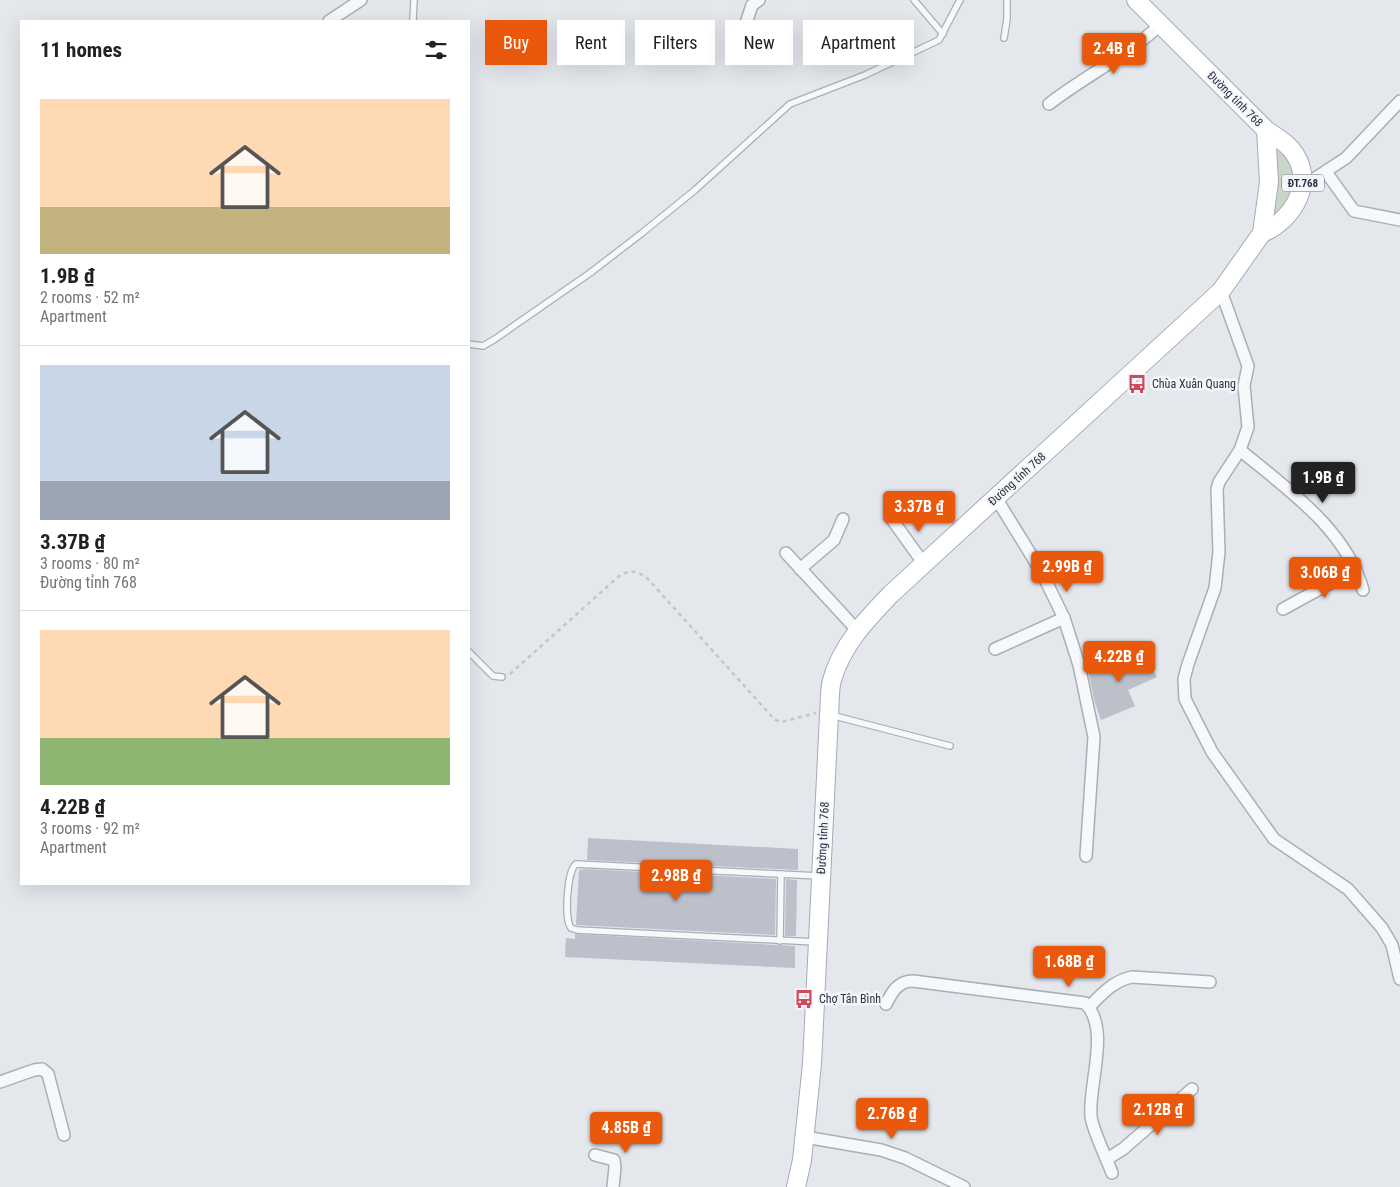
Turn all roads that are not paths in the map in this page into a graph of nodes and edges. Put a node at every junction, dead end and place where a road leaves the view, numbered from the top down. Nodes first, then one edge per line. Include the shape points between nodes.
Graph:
1 (361, 0) edge
2 (414, 0) edge
3 (759, 0) edge
4 (914, 0) edge
5 (960, 0) edge
6 (1007, 0) edge
7 (1136, 0) edge
8 (331, 20) edge
9 (413, 20) edge
10 (747, 20) edge
11 (1160, 25) junction
12 (943, 34) junction
13 (1004, 38) dead end
14 (1400, 101) edge
15 (1049, 104) dead end
16 (1266, 130) junction
17 (1326, 172) junction
18 (1303, 186) junction
19 (1400, 220) edge
20 (1262, 233) junction
21 (1221, 291) junction
22 (470, 344) edge
23 (1240, 450) junction
24 (996, 498) junction
25 (891, 518) dead end
26 (842, 519) dead end
27 (786, 553) dead end
28 (924, 564) junction
29 (800, 568) junction
30 (1356, 569) junction
31 (1363, 590) dead end
32 (1283, 609) dead end
33 (1064, 618) junction
34 (857, 630) junction
35 (995, 649) dead end
36 (470, 653) edge
37 (502, 677) road end
38 (829, 712) junction
39 (950, 746) dead end
40 (1086, 856) dead end
41 (781, 874) junction
42 (822, 876) junction
43 (780, 940) junction
44 (818, 942) junction
45 (1400, 979) edge
46 (1210, 982) dead end
47 (886, 1004) dead end
48 (1089, 1007) junction
49 (0, 1082) edge
50 (1192, 1089) dead end
51 (64, 1135) dead end
52 (805, 1137) junction
53 (596, 1155) dead end
54 (1107, 1159) junction
55 (1112, 1173) dead end
56 (612, 1187) edge
57 (796, 1187) edge
58 (964, 1187) edge

1 - 8 street
2 - 9 lane
3 - 10 street via 752,5
4 - 12 lane
5 - 12 lane
6 - 13 lane
7 - 11 main road, Đường tỉnh 768 / ĐT.768
11 - 15 street via 1140,44
11 - 16 main road, Đường tỉnh 768 / ĐT.768
12 - 22 lane via 939,40 903,58 790,104 695,190 590,273 495,340 483,346
14 - 17 street via 1356,148
16 - 18 main road, ĐT.768 via 1292,150 1302,171
16 - 20 main road, Đường tỉnh 768 / ĐT.768 via 1269,182
17 - 18 street
17 - 19 street via 1358,214
18 - 20 main road, ĐT.768 via 1293,209 1282,222
20 - 21 main road, Đường tỉnh 768 / ĐT.768
21 - 23 street via 1248,366 1244,386 1248,427
21 - 24 main road, Đường tỉnh 768 / ĐT.768
23 - 30 street via 1308,507
23 - 45 street via 1217,489 1219,552 1215,588 1188,664 1184,679 1185,699 1212,752 1274,838 1348,889 1382,928 1392,945
24 - 28 main road, Đường tỉnh 768 / ĐT.768
24 - 33 street via 1041,571
25 - 28 street
26 - 29 street via 834,540
27 - 29 street
28 - 34 main road, Đường tỉnh 768 / ĐT.768
29 - 34 street
30 - 31 street
30 - 32 street
33 - 35 street
33 - 40 street via 1094,737
34 - 38 main road, Đường tỉnh 768 / ĐT.768 via 831,681
36 - 37 lane via 489,673
38 - 39 lane
38 - 42 main road, Đường tỉnh 768 / ĐT.768
41 - 42 lane
41 - 43 lane
41 - 43 lane via 576,864 570,872 567,919 571,928 577,930
42 - 44 main road, Đường tỉnh 768 / ĐT.768
43 - 44 lane
44 - 52 main road, Đường tỉnh 768 / ĐT.768
46 - 48 street via 1132,977 1117,982
47 - 48 street via 896,988 913,980 1085,1003
48 - 54 street via 1097,1044 1091,1114
49 - 51 street via 42,1069 48,1074
50 - 54 street
52 - 57 main road, Đường tỉnh 768 / ĐT.768
52 - 58 street via 881,1150
53 - 56 street via 614,1160
54 - 55 street

